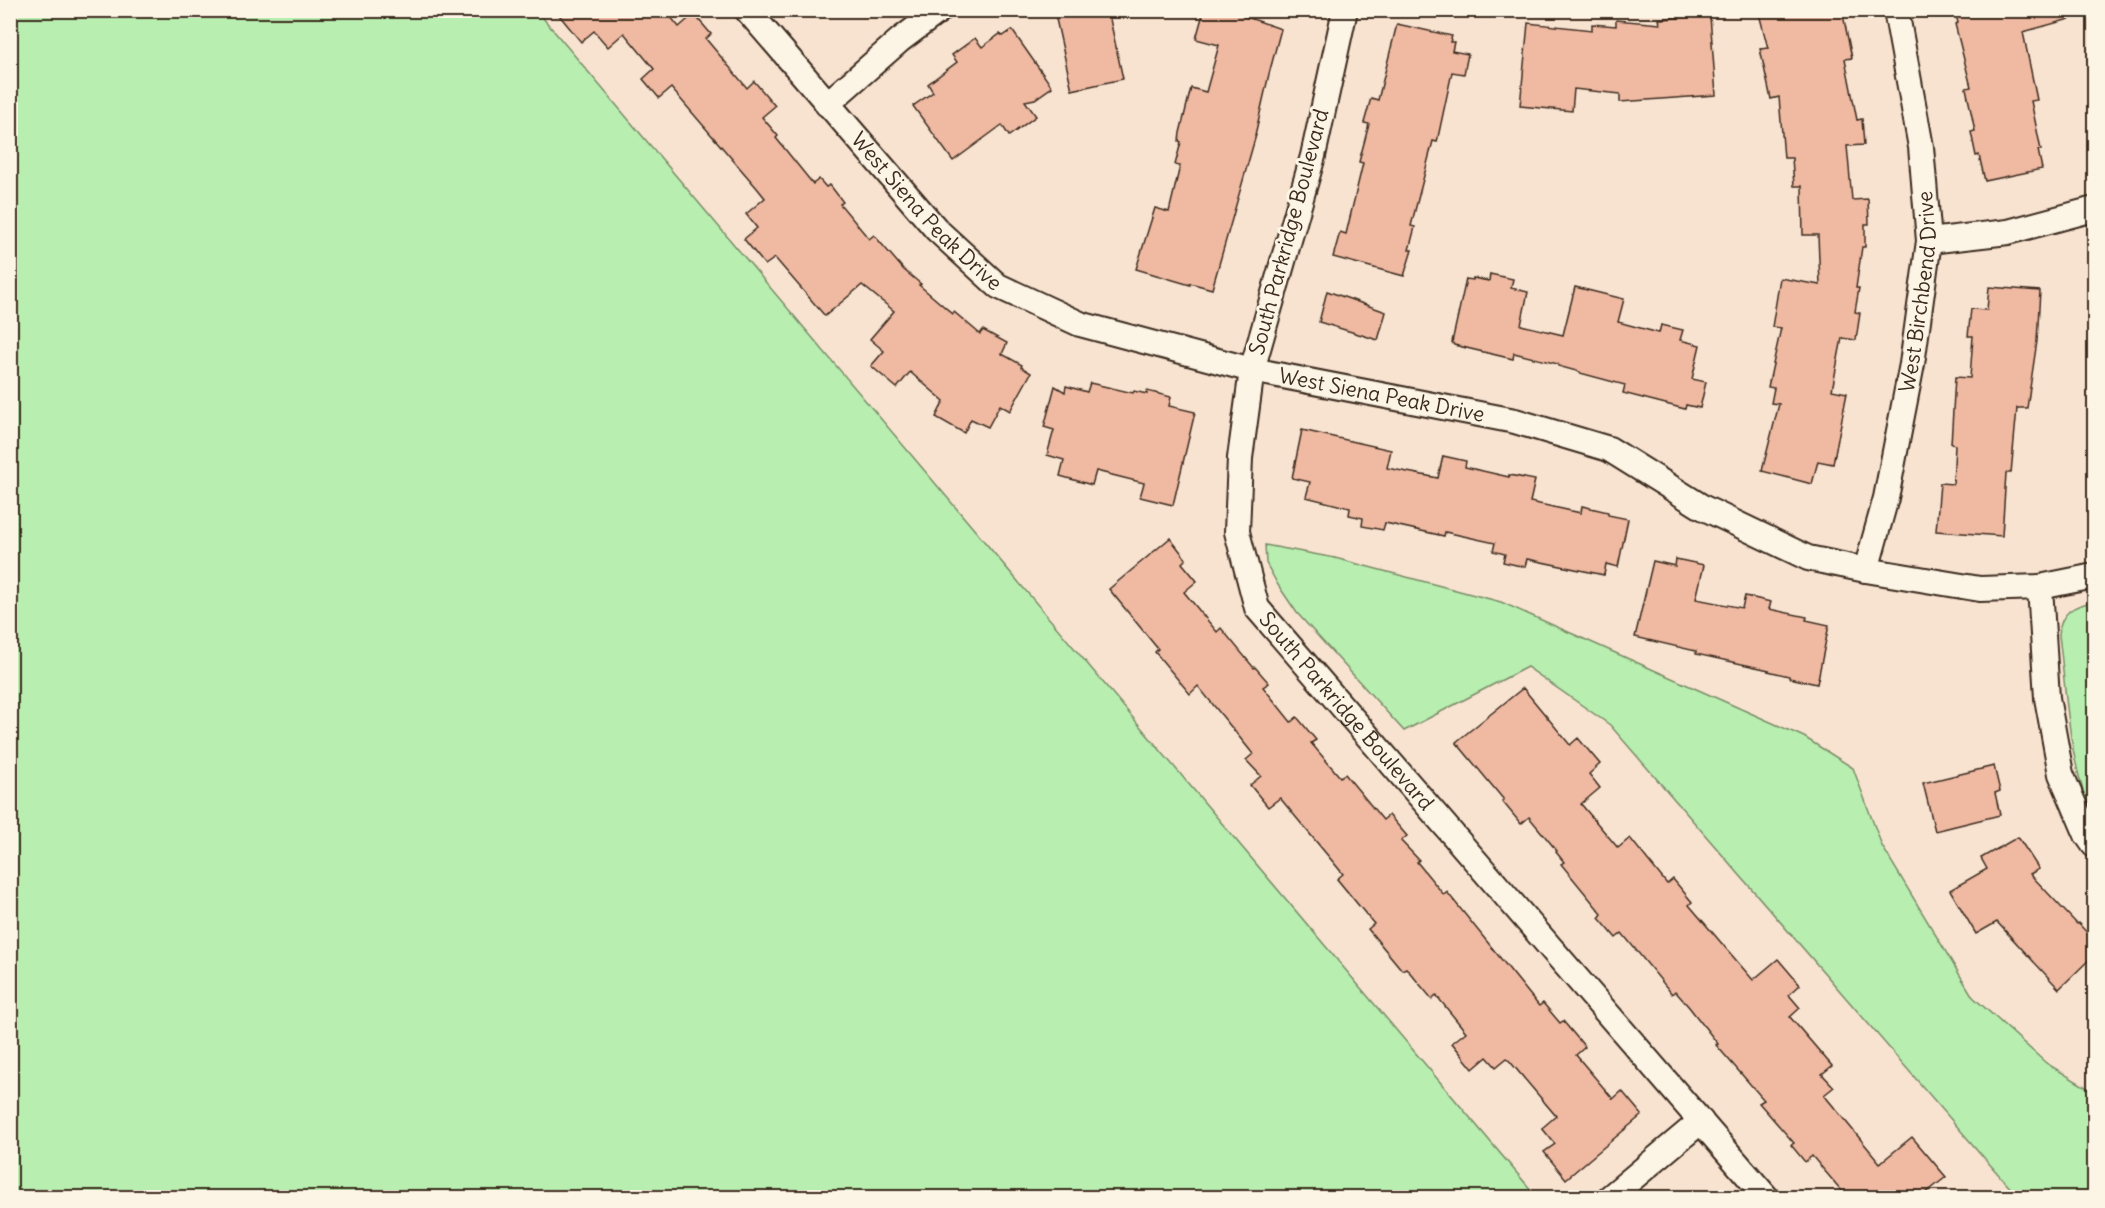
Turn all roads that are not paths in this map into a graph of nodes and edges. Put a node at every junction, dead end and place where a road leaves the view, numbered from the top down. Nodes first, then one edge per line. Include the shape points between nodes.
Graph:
1 (747, 10) edge
2 (940, 10) edge
3 (1345, 10) edge
4 (1896, 10) edge
5 (827, 104) junction
6 (2094, 209) edge
7 (1929, 241) junction
8 (1252, 370) junction
9 (1866, 570) junction
10 (2094, 576) edge
11 (2040, 587) junction
12 (2094, 845) edge
13 (1701, 1121) junction
14 (1609, 1197) edge
15 (1767, 1197) edge

1 - 5 street, West Siena Peak Drive
2 - 5 street
3 - 8 street, South Parkridge Boulevard via 1312,156
4 - 7 street, West Birchbend Drive via 1921,147
5 - 8 street, West Siena Peak Drive via 938,230 998,286 1080,324
6 - 7 street via 2008,232
7 - 9 street, West Birchbend Drive via 1912,364 1886,498
8 - 9 street, West Siena Peak Drive via 1515,421 1608,449 1702,507 1808,558
8 - 13 street, South Parkridge Boulevard via 1240,458 1237,532 1257,608
9 - 11 street, West Siena Peak Drive via 1980,589
10 - 11 street, West Siena Peak Drive
11 - 12 street via 2047,698 2061,774 2086,835
13 - 14 street
13 - 15 street, South Parkridge Boulevard

